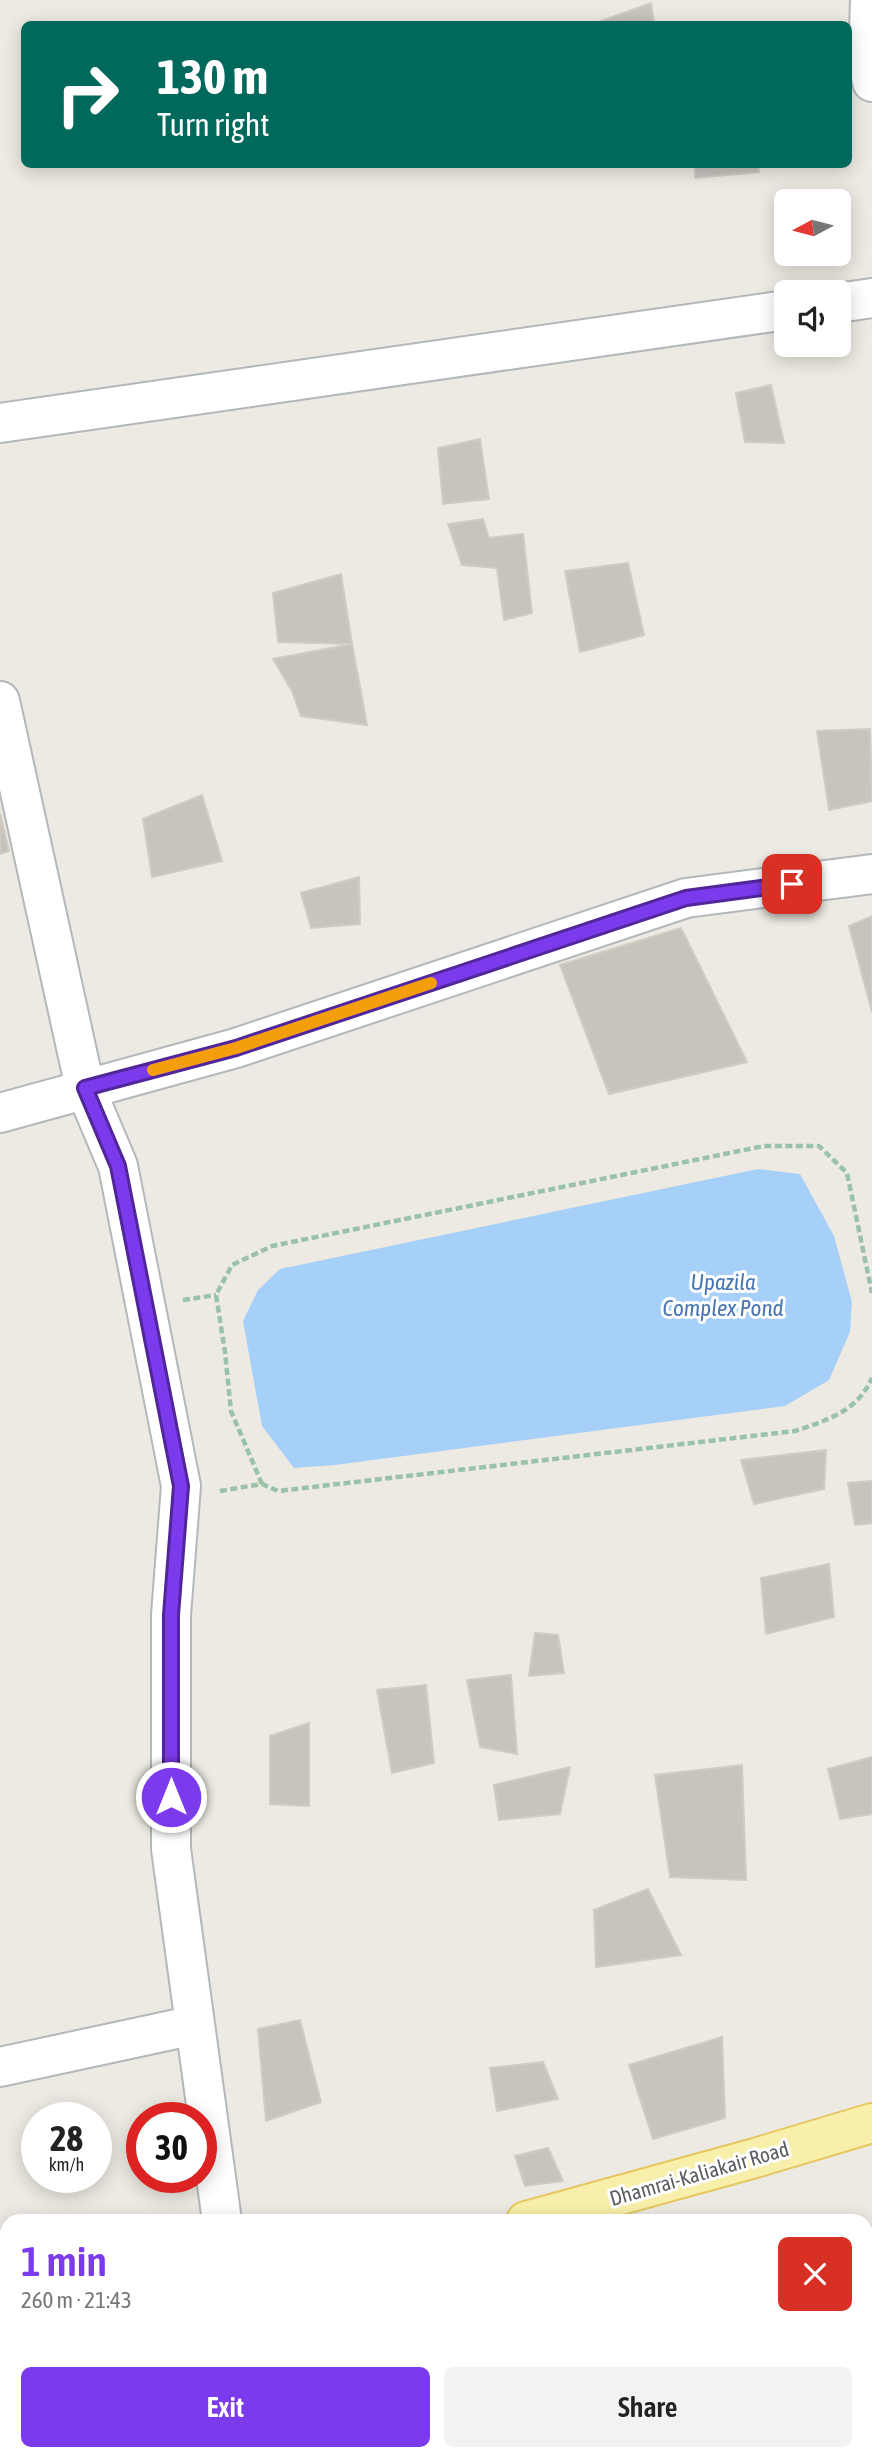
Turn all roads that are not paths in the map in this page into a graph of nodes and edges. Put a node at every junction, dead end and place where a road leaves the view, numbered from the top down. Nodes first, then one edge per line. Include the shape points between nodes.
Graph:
1 (870, 0) edge
2 (872, 82) edge
3 (872, 298) edge
4 (851, 301) edge
5 (774, 312) edge
6 (0, 423) edge
7 (0, 701) edge
8 (872, 874) edge
9 (85, 1088) junction
10 (0, 1113) edge
11 (195, 2025) junction
12 (0, 2067) edge
13 (872, 2123) edge
14 (221, 2214) edge
15 (551, 2214) edge

1 - 2 street via 868,64
3 - 4 street
5 - 6 street
7 - 9 street
8 - 9 street via 686,898 236,1048
9 - 10 street
9 - 11 street via 118,1166 181,1486 171,1615 171,1849
11 - 12 street
11 - 14 street
13 - 15 main road, Dhamrai-Kaliakair Road

